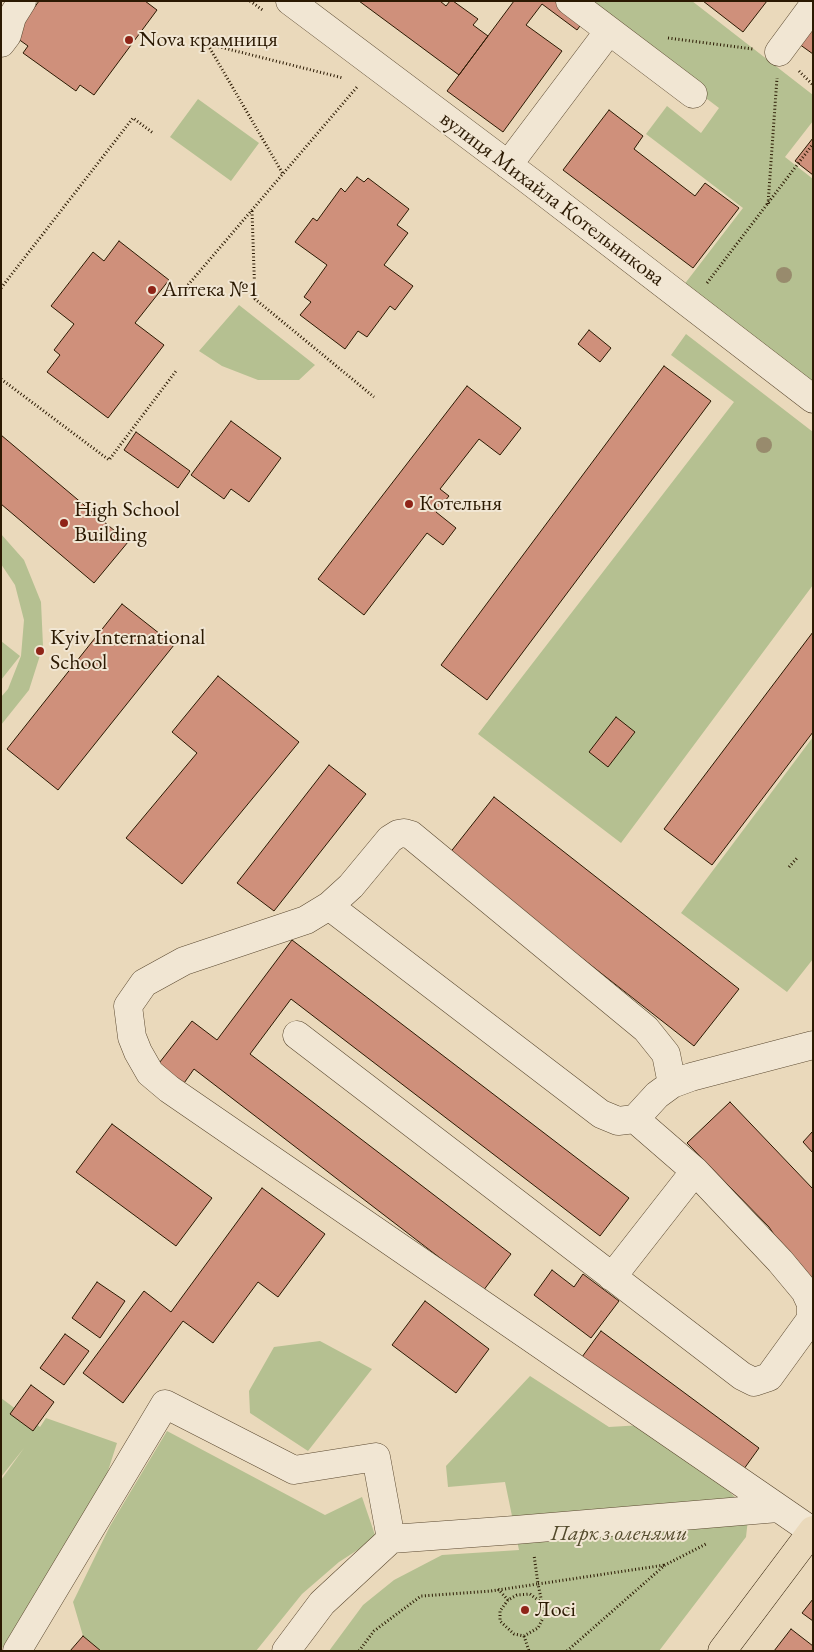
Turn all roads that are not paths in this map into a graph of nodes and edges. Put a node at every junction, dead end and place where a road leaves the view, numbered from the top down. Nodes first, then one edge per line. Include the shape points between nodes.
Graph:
1 (22, 1) edge
2 (290, 1) edge
3 (570, 1) edge
4 (813, 6) edge
5 (609, 31) junction
6 (1, 43) edge
7 (779, 52) road end
8 (693, 94) dead end
9 (508, 165) junction
10 (813, 399) edge
11 (329, 906) junction
12 (297, 1036) dead end
13 (813, 1045) edge
14 (672, 1084) junction
15 (635, 1119) junction
16 (695, 1170) junction
17 (612, 1277) junction
18 (778, 1508) junction
19 (812, 1530) edge
20 (391, 1539) junction
21 (17, 1651) edge
22 (286, 1651) edge
23 (722, 1651) edge

1 - 6 street
2 - 9 street, вулиця Михайла Котельникова
3 - 5 street
4 - 7 street
5 - 8 street
5 - 9 street
9 - 10 street, вулиця Михайла Котельникова
11 - 14 street via 351,886 390,839 398,834 411,835 646,1029 666,1054
11 - 15 street via 601,1114 618,1121
11 - 18 street via 306,920 184,962 144,983 128,1006 132,1037 150,1073 168,1089
12 - 17 street
13 - 14 street
14 - 15 street
15 - 16 street
16 - 17 street
16 - 17 street via 780,1261 812,1304 811,1319 769,1377 754,1382 742,1376
18 - 19 street
18 - 20 street
19 - 23 main road
20 - 21 street via 376,1457 294,1470 165,1404
20 - 22 street via 322,1603

